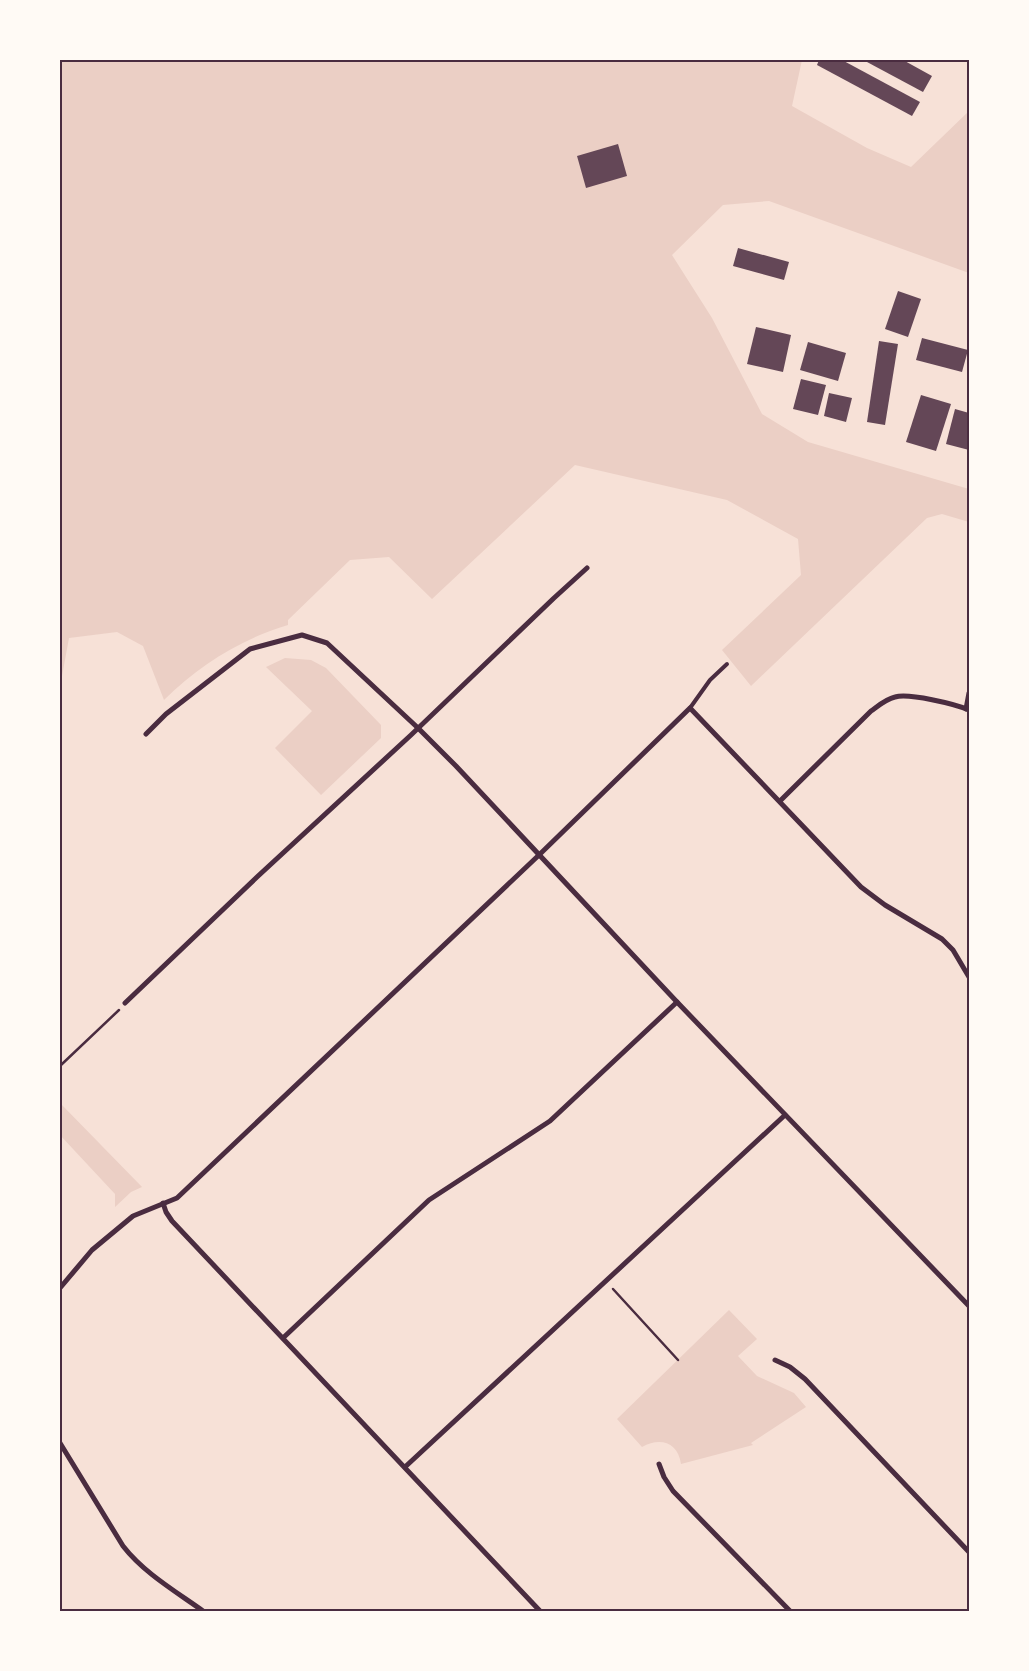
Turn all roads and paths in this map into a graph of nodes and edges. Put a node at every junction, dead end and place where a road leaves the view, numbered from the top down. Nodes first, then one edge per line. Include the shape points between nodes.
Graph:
1 (587, 568) dead end
2 (727, 664) dead end
3 (969, 693) edge
4 (690, 708) junction
5 (968, 709) edge
6 (418, 728) junction
7 (146, 734) dead end
8 (780, 801) junction
9 (539, 854) junction
10 (969, 977) edge
11 (676, 1002) junction
12 (124, 1003) joint
13 (61, 1066) edge
14 (785, 1115) junction
15 (163, 1203) junction
16 (605, 1282) junction
17 (60, 1288) edge
18 (969, 1306) edge
19 (282, 1338) junction
20 (678, 1360) dead end
21 (774, 1360) dead end
22 (60, 1443) edge
23 (658, 1464) dead end
24 (405, 1467) junction
25 (969, 1552) edge
26 (203, 1611) edge
27 (540, 1611) edge
28 (790, 1611) edge

1 - 6 street
2 - 4 lane via 710,680
3 - 5 street
4 - 8 street
4 - 9 street
5 - 8 street via 906,695 895,696 871,711
6 - 7 street via 327,643 302,635 250,649 166,714
6 - 9 street
6 - 12 street
8 - 10 street via 861,886 885,905 942,939 953,950
9 - 11 street
9 - 15 street via 177,1198
11 - 14 street
11 - 19 street via 550,1122 429,1200
12 - 13 path
14 - 16 street
14 - 18 street
15 - 17 street via 133,1216 92,1250
15 - 19 street via 172,1221
16 - 20 path
16 - 24 street
19 - 24 street
21 - 25 street via 805,1379
22 - 26 street via 130,1555
23 - 28 street via 673,1492
24 - 27 street

